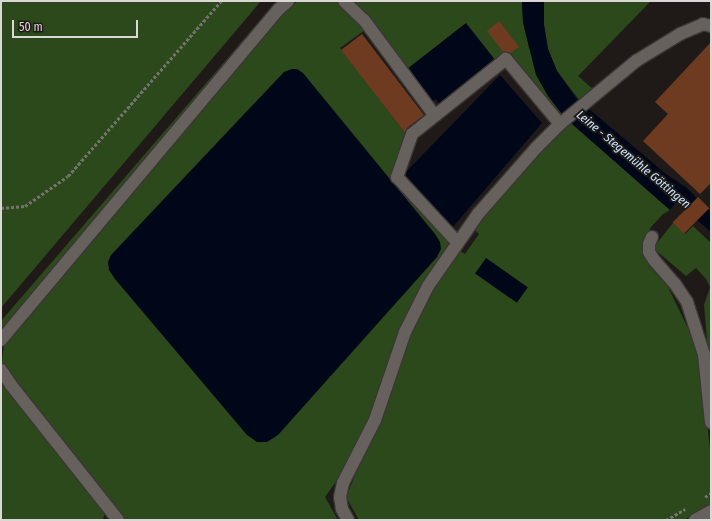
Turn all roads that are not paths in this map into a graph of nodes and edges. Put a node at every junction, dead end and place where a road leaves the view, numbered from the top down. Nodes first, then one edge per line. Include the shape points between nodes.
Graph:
1 (288, 1) edge
2 (344, 1) edge
3 (711, 26) edge
4 (435, 116) junction
5 (563, 122) junction
6 (652, 237) dead end
7 (457, 242) junction
8 (1, 340) edge
9 (1, 370) edge
10 (711, 423) edge
11 (711, 511) edge
12 (115, 519) edge
13 (348, 520) edge
14 (695, 520) edge

1 - 8 street
2 - 4 street via 364,20
3 - 5 street via 703,24 680,34 636,61
4 - 5 street via 506,59
4 - 7 street via 412,134 397,176
5 - 7 street via 536,148
6 - 10 street via 649,252 687,302 704,354
7 - 13 street via 428,286 405,332 375,420 343,483 340,497 342,509
9 - 12 street
11 - 14 street

